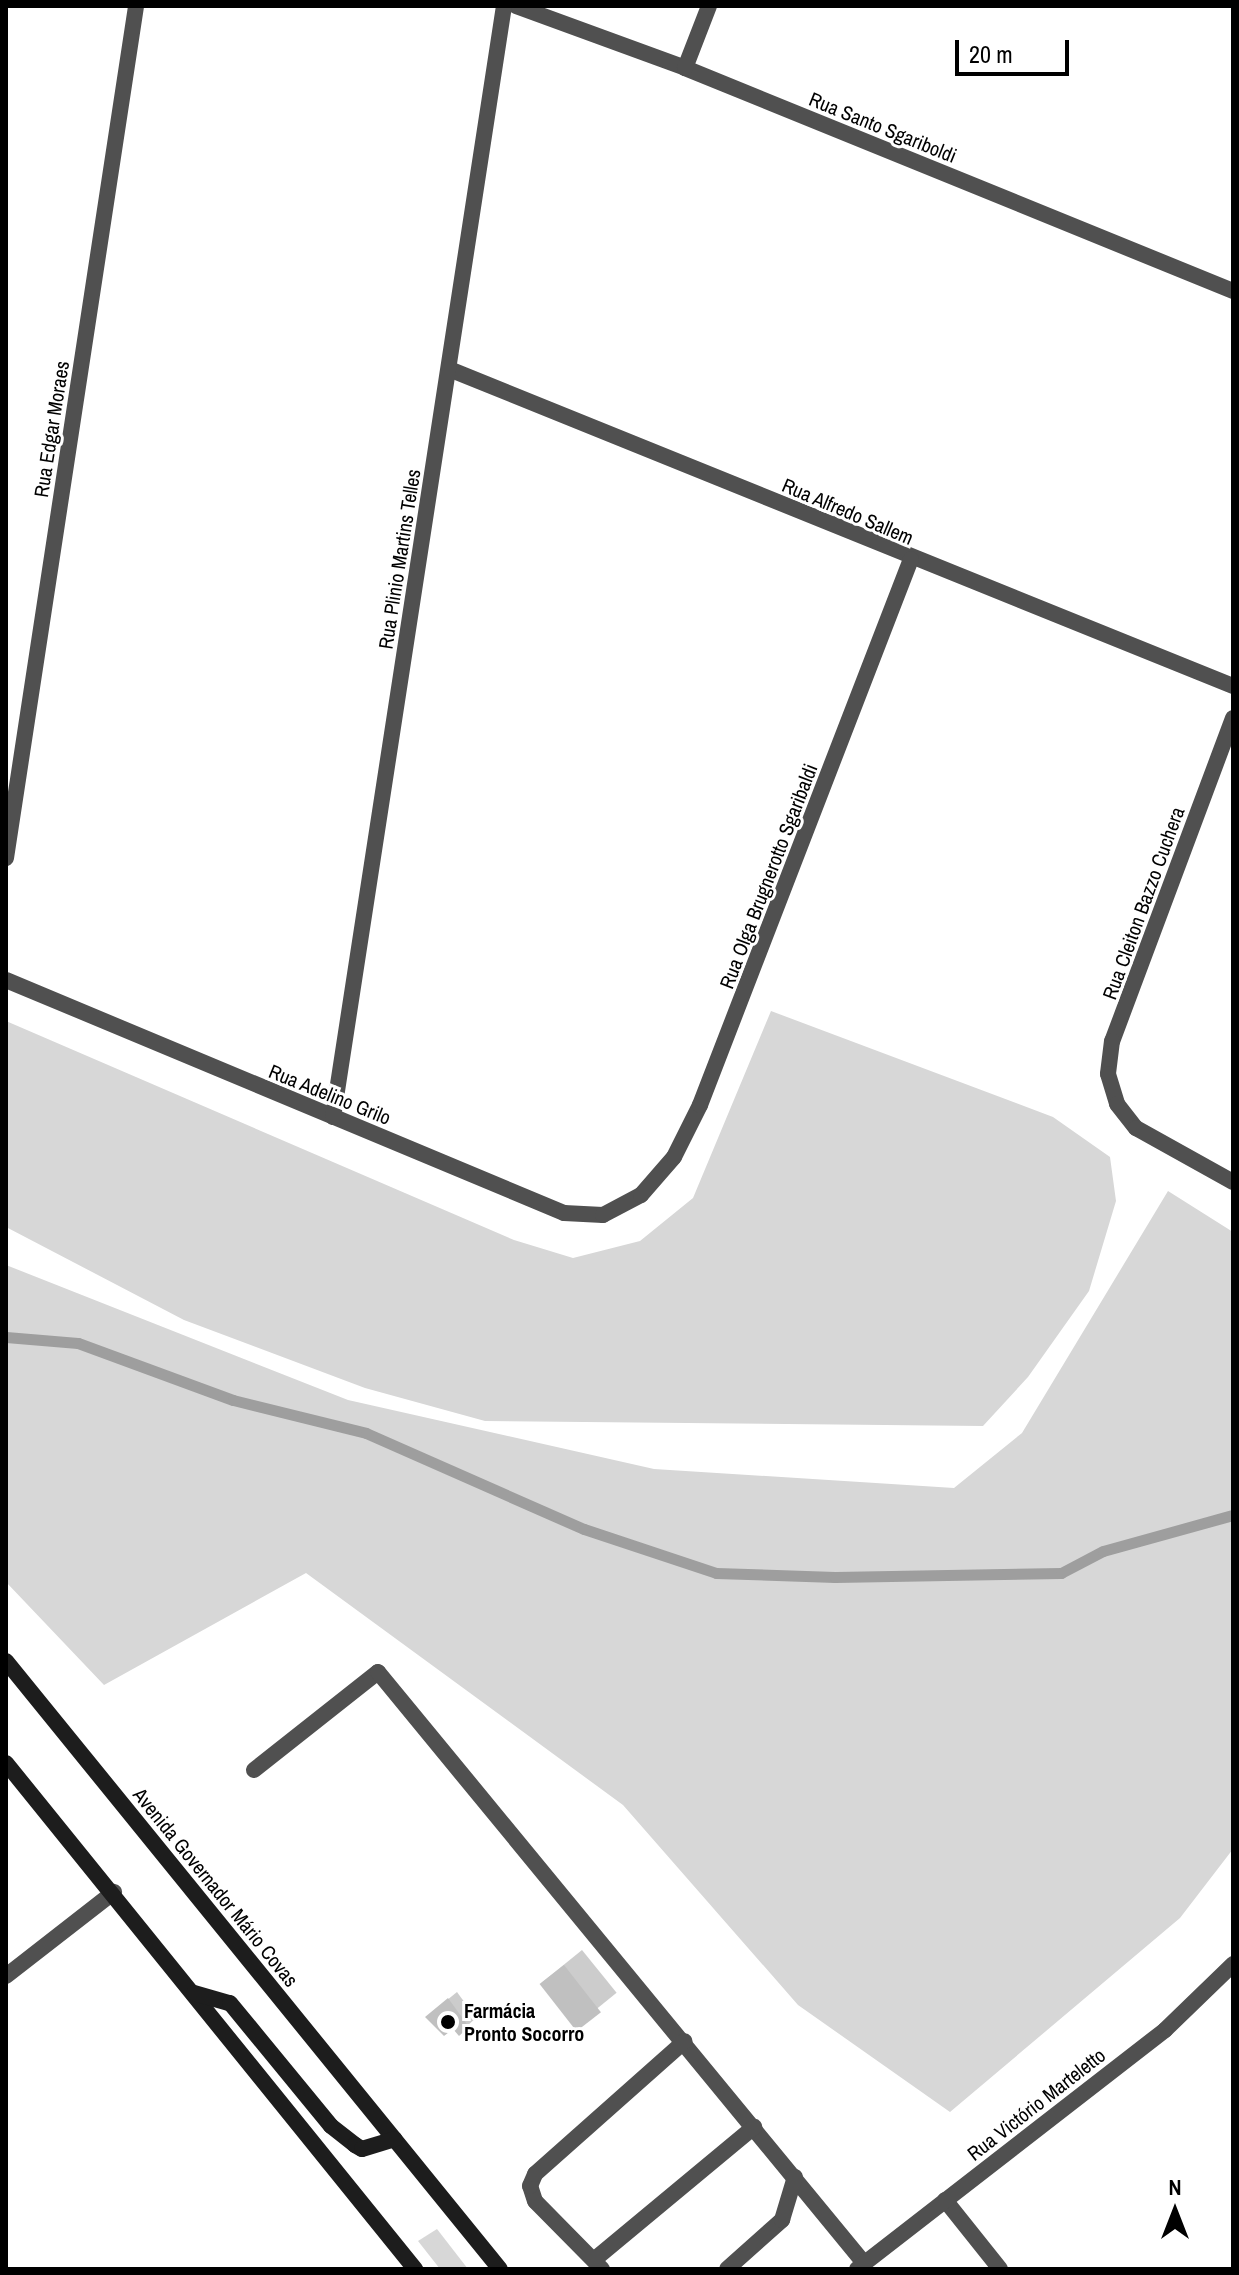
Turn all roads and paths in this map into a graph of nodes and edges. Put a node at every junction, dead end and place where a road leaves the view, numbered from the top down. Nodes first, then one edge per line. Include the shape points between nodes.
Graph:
1 (136, 6) edge
2 (504, 6) edge
3 (516, 6) edge
4 (709, 6) edge
5 (685, 68) junction
6 (1233, 291) edge
7 (449, 369) junction
8 (911, 559) junction
9 (1233, 686) edge
10 (1233, 718) edge
11 (6, 858) edge
12 (6, 980) edge
13 (333, 1117) junction
14 (1233, 1182) edge
15 (641, 1195) joint
16 (6, 1661) edge
17 (6, 1763) edge
18 (254, 1770) dead end
19 (114, 1892) junction
20 (6, 1976) edge
21 (1230, 1977) edge
22 (194, 1993) junction
23 (685, 2041) junction
24 (754, 2127) junction
25 (395, 2139) junction
26 (795, 2177) junction
27 (945, 2200) junction
28 (598, 2264) edge
29 (861, 2266) edge
30 (415, 2269) edge
31 (500, 2269) edge
32 (727, 2269) edge
33 (1000, 2269) edge

1 - 11 street, Rua Edgar Moraes
2 - 7 street, Rua Plinio Martins Telles
3 - 5 street, Rua Santo Sgariboldi
4 - 5 street
5 - 6 street, Rua Santo Sgariboldi
7 - 8 street, Rua Alfredo Sallem
7 - 13 street, Rua Plinio Martins Telles
8 - 9 street, Rua Alfredo Sallem
8 - 15 street, Rua Olga Brugnerotto Sgaribaldi via 700,1105 674,1157
10 - 14 street, Rua Cleiton Bazzo Cuchera via 1112,1041 1108,1074 1117,1104 1136,1128
12 - 13 street, Rua Adelino Grilo
13 - 15 street, Rua Adelino Grilo via 564,1213 603,1215
16 - 25 main road, Avenida Governador Mário Covas
17 - 19 main road
18 - 23 street via 378,1672
19 - 20 street
19 - 22 main road
21 - 27 street, Rua Victório Marteletto
22 - 25 main road via 230,2003 331,2126 355,2145 362,2149
22 - 30 main road
23 - 24 street
23 - 28 street via 535,2174 530,2186 535,2201
24 - 26 street
24 - 28 street
25 - 31 main road, Avenida Governador Mário Covas
26 - 29 street
26 - 32 street via 782,2220
27 - 29 street, Rua Victório Marteletto
27 - 33 street

